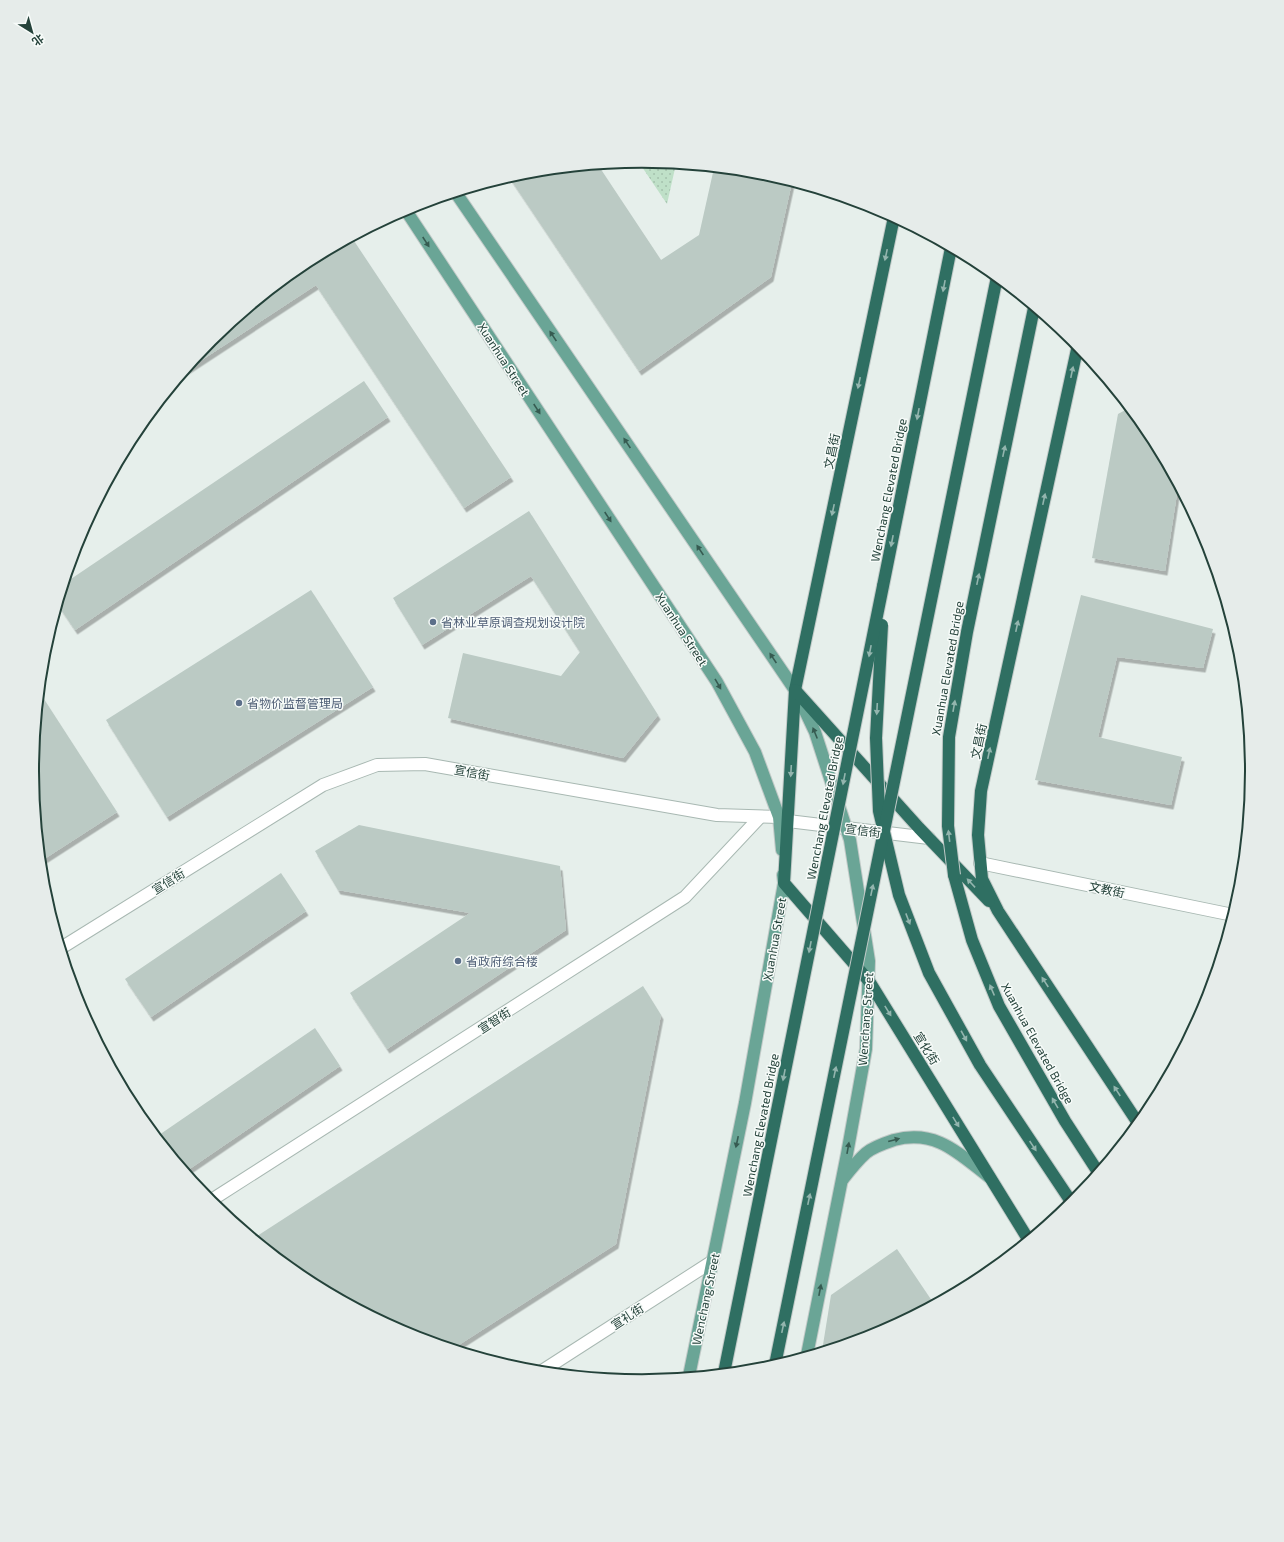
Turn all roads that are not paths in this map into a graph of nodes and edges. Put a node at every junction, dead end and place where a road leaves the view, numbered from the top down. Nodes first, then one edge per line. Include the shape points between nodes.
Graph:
1 (459, 197) edge
2 (409, 215) edge
3 (893, 223) edge
4 (951, 253) edge
5 (996, 283) edge
6 (1033, 312) edge
7 (1076, 353) edge
8 (883, 586) junction
9 (795, 690) junction
10 (760, 816) junction
11 (784, 819) junction
12 (846, 828) junction
13 (929, 838) junction
14 (980, 863) junction
15 (784, 883) junction
16 (998, 911) junction
17 (1227, 914) edge
18 (65, 945) edge
19 (869, 981) junction
20 (745, 1104) joint
21 (1135, 1118) edge
22 (1096, 1168) edge
23 (991, 1178) junction
24 (842, 1179) junction
25 (216, 1197) edge
26 (1068, 1197) edge
27 (1026, 1235) edge
28 (713, 1261) junction
29 (808, 1350) edge
30 (776, 1358) edge
31 (549, 1366) edge
32 (725, 1368) edge
33 (690, 1372) edge

9 -> 1 main road
2 -> 11 main road, Xuanhua Street via 717,682 755,752
3 -> 9 highway, 文昌街
4 -> 8 highway, Wenchang Elevated Bridge
30 -> 5 highway, bridge
22 -> 6 highway, Xuanhua Elevated Bridge, bridge via 1065,1121 999,1006 972,940 954,875 948,826 949,736 967,632
14 -> 7 highway, 文昌街 via 978,835 981,791
8 -> 26 highway, bridge via 876,738 879,803 899,896 929,973 980,1065
8 -> 32 highway, Wenchang Elevated Bridge, bridge
9 -> 11 highway, 文昌街
12 -> 9 main road, Wenchang Street via 815,732
9 - 13 highway
10 - 11 street, 宣信街
10 - 18 street, 宣信街 via 717,815 425,764 377,765 323,785
10 - 25 street, 宣智街 via 685,897
11 - 12 street, 宣信街
11 - 15 highway, 文昌街
12 - 13 street, 宣信街
12 - 19 main road, Wenchang Street via 870,961
16 -> 13 highway
14 - 16 highway via 982,879
14 - 17 street, 文教街
15 - 19 highway, 宣化街
15 - 20 main road, Xuanhua Street
21 -> 16 highway
19 -> 23 highway, 宣化街
24 -> 19 main road, Wenchang Street via 866,1048
20 -> 28 main road, Wenchang Street
24 -> 23 main road via 867,1153 887,1142 910,1136 934,1139 954,1149
23 - 27 highway, 宣化街
29 -> 24 main road, Wenchang Street
28 - 31 street, 宣礼街
28 - 33 main road, Wenchang Street

